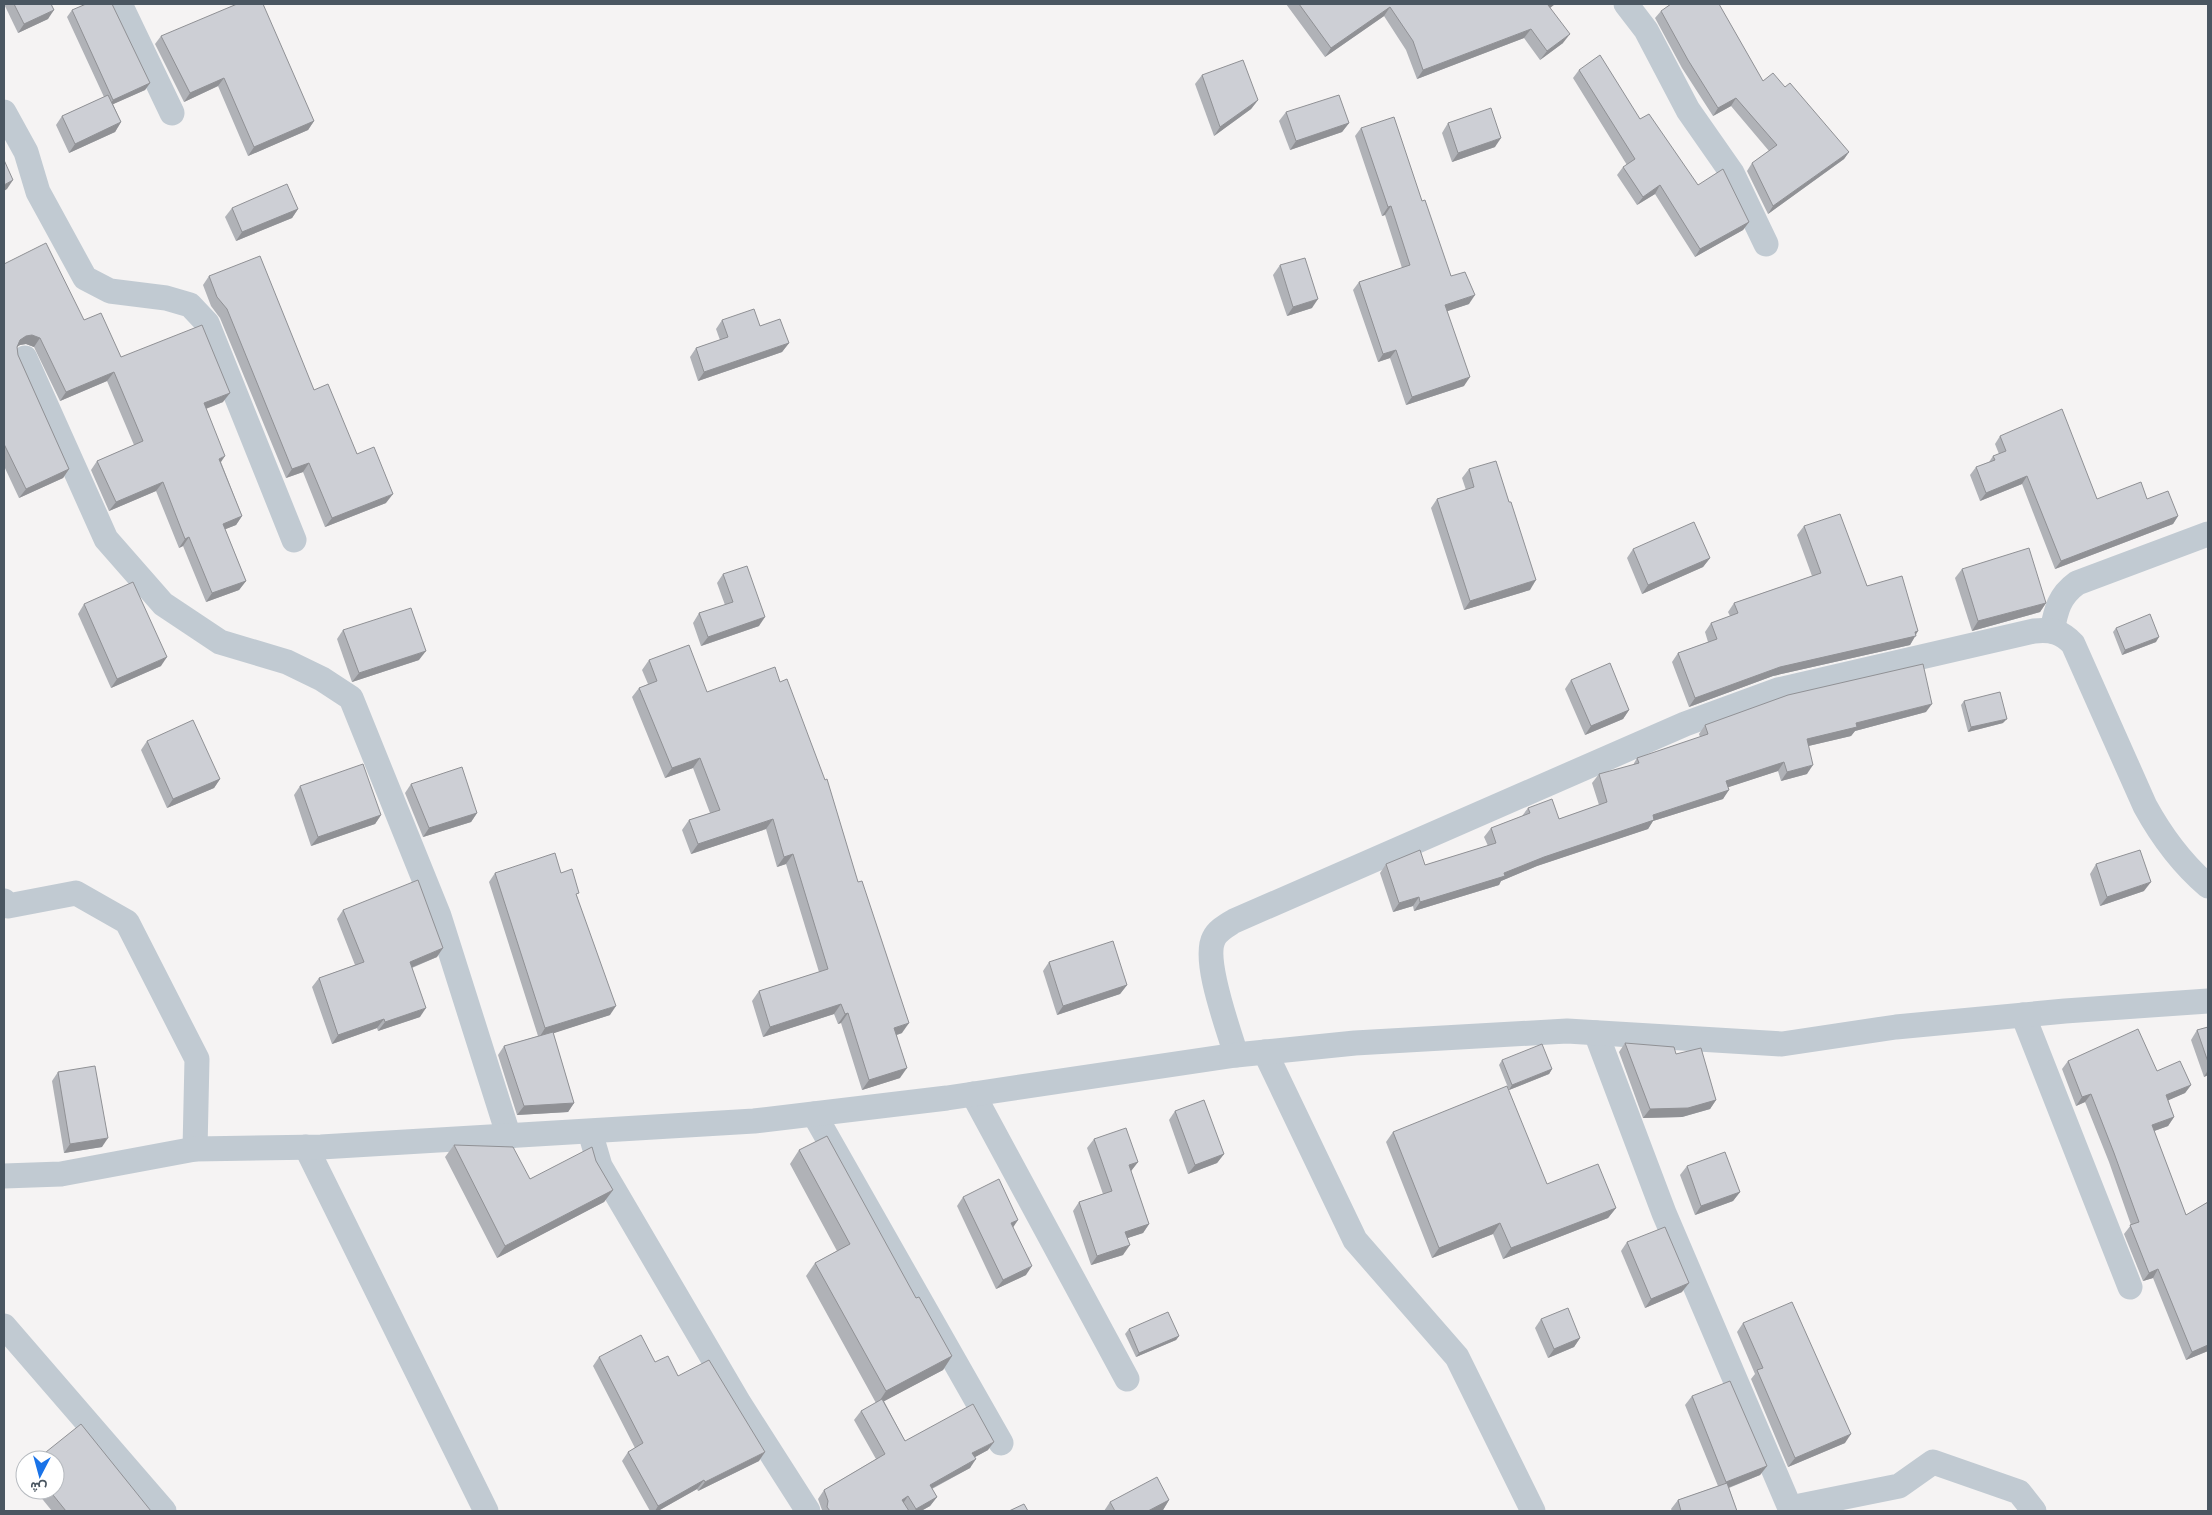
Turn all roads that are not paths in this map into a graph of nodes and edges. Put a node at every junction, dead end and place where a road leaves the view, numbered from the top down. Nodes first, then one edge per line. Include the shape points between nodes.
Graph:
1 (120, 4) edge
2 (1626, 4) edge
3 (4, 112) edge
4 (172, 113) dead end
5 (1766, 244) dead end
6 (25, 358) dead end
7 (2208, 534) edge
8 (294, 540) dead end
9 (2052, 631) junction
10 (2208, 886) edge
11 (4, 902) edge
12 (2208, 1001) edge
13 (2023, 1015) junction
14 (1596, 1033) junction
15 (1265, 1052) junction
16 (1236, 1055) junction
17 (973, 1094) junction
18 (814, 1114) junction
19 (590, 1132) junction
20 (509, 1137) junction
21 (306, 1147) junction
22 (195, 1150) junction
23 (4, 1176) edge
24 (2130, 1287) dead end
25 (4, 1326) edge
26 (1127, 1379) dead end
27 (1001, 1443) dead end
28 (164, 1511) edge
29 (486, 1511) edge
30 (808, 1511) edge
31 (1533, 1511) edge
32 (2034, 1511) edge

1 - 4 street
2 - 5 street via 1646,30 1688,110 1732,173
3 - 8 street via 26,152 38,192 85,278 110,291 166,298 190,305 207,323
6 - 20 street via 106,539 163,604 220,642 287,662 351,698 439,916
7 - 9 street via 2077,583 2060,599
9 - 10 street via 2067,637 2073,644 2158,830 2174,852
9 - 16 street via 2034,631 1778,690 1732,705 1234,921 1214,938 1210,952 1211,968
11 - 22 street via 8,906 76,893 126,922 197,1059
12 - 13 street
13 - 14 street via 1896,1027 1782,1044
13 - 24 street
14 - 15 street via 1558,1032 1355,1043
14 - 32 street via 1664,1213 1790,1508 1899,1486 1933,1462 2018,1492
15 - 16 street
15 - 31 street via 1355,1240 1457,1357
16 - 17 street
17 - 18 street
17 - 26 street
18 - 19 street
18 - 27 street
19 - 20 street
19 - 30 street via 600,1166 739,1403
20 - 21 street
21 - 22 street
21 - 29 street
22 - 23 street via 61,1174
25 - 28 street

